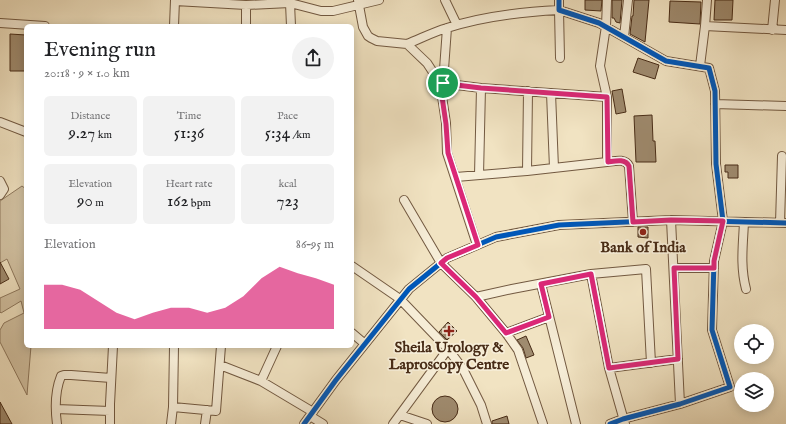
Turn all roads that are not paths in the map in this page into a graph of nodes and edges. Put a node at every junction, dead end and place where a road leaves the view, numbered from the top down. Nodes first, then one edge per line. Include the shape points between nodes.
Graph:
1 (379, 0) edge
2 (445, 0) edge
3 (559, 0) edge
4 (607, 0) edge
5 (628, 0) edge
6 (707, 0) edge
7 (775, 0) edge
8 (175, 1) edge
9 (358, 2) edge
10 (290, 3) junction
11 (246, 6) junction
12 (559, 10) junction
13 (0, 24) edge
14 (174, 24) edge
15 (246, 24) edge
16 (291, 24) edge
17 (24, 25) edge
18 (457, 25) junction
19 (606, 26) junction
20 (705, 26) junction
21 (447, 28) junction
22 (772, 30) junction
23 (786, 30) edge
24 (624, 37) junction
25 (407, 44) junction
26 (560, 58) dead end
27 (700, 66) junction
28 (442, 83) junction
29 (481, 88) junction
30 (528, 91) junction
31 (551, 93) junction
32 (607, 97) junction
33 (715, 104) junction
34 (786, 106) edge
35 (0, 122) edge
36 (24, 131) edge
37 (782, 156) dead end
38 (608, 162) junction
39 (554, 168) junction
40 (527, 171) junction
41 (479, 175) junction
42 (456, 177) junction
43 (0, 181) edge
44 (0, 195) edge
45 (404, 200) dead end
46 (671, 220) junction
47 (723, 221) junction
48 (633, 222) junction
49 (744, 222) junction
50 (783, 223) edge
51 (478, 245) junction
52 (441, 263) junction
53 (354, 267) edge
54 (674, 268) junction
55 (714, 268) junction
56 (591, 274) junction
57 (541, 284) junction
58 (746, 289) dead end
59 (476, 297) junction
60 (400, 299) junction
61 (549, 317) junction
62 (506, 333) junction
63 (354, 335) edge
64 (365, 344) junction
65 (113, 348) edge
66 (174, 348) edge
67 (221, 348) edge
68 (276, 348) edge
69 (448, 349) junction
70 (678, 359) junction
71 (651, 363) junction
72 (220, 365) junction
73 (609, 368) junction
74 (111, 378) junction
75 (261, 381) junction
76 (680, 404) junction
77 (173, 407) junction
78 (56, 409) junction
79 (207, 410) junction
80 (110, 411) junction
81 (311, 414) junction
82 (400, 415) junction
83 (624, 422) edge
84 (57, 424) edge
85 (110, 424) edge
86 (171, 424) edge
87 (205, 424) edge
88 (304, 424) edge
89 (324, 424) edge
90 (393, 424) edge
91 (427, 424) edge
92 (487, 424) edge
93 (543, 424) edge
94 (576, 424) edge
95 (610, 424) edge

1 - 9 street
2 - 18 street
3 - 12 street
4 - 19 street
5 - 24 street
6 - 20 street
7 - 22 street
8 - 11 street
8 - 14 street
9 - 10 street via 333,11 321,11
9 - 25 street via 363,27 371,38
10 - 11 street
10 - 16 street
11 - 15 street
12 - 18 street via 511,14
12 - 19 street
12 - 26 street
13 - 17 street
18 - 21 street
19 - 24 street
19 - 32 street via 600,66
20 - 22 street
20 - 27 street
21 - 25 street
21 - 28 street
22 - 23 street
24 - 27 street via 666,61
25 - 28 street
27 - 33 street via 709,68
28 - 29 street
28 - 42 street via 448,153
29 - 30 street
29 - 41 street
30 - 31 street
30 - 40 street
31 - 32 street
31 - 39 street
32 - 38 street
33 - 34 street
33 - 47 street via 716,164
35 - 36 street
37 - 50 street
38 - 39 street
38 - 48 street via 628,163
39 - 40 street
40 - 41 street
41 - 42 street
42 - 51 street
43 - 44 street via 4,189
45 - 52 street
46 - 47 street
46 - 48 street
46 - 54 street
47 - 49 street
47 - 55 street
48 - 51 street via 559,225 496,237
49 - 50 street
49 - 58 street via 742,267
51 - 52 street
52 - 59 street
52 - 60 street
53 - 60 street
54 - 55 street
54 - 70 street
55 - 76 street via 712,330 730,387
56 - 57 street
56 - 71 street via 646,270
56 - 73 street
57 - 59 street
57 - 61 street
59 - 62 street
60 - 64 street
60 - 69 street
61 - 62 street
61 - 94 street
62 - 93 street via 518,350
63 - 64 street
64 - 81 street
65 - 74 street
66 - 77 street
67 - 72 street
68 - 75 street
69 - 82 street
69 - 92 street via 463,369
70 - 71 street
70 - 76 street
71 - 73 street
72 - 75 street
72 - 79 street via 216,411
73 - 83 street
74 - 78 street via 71,374 61,376
74 - 80 street
75 - 81 street
76 - 83 street
77 - 79 street
77 - 86 street
78 - 80 street
78 - 84 street
79 - 87 street
80 - 85 street
81 - 88 street
81 - 89 street
82 - 90 street
82 - 91 street
83 - 95 street

